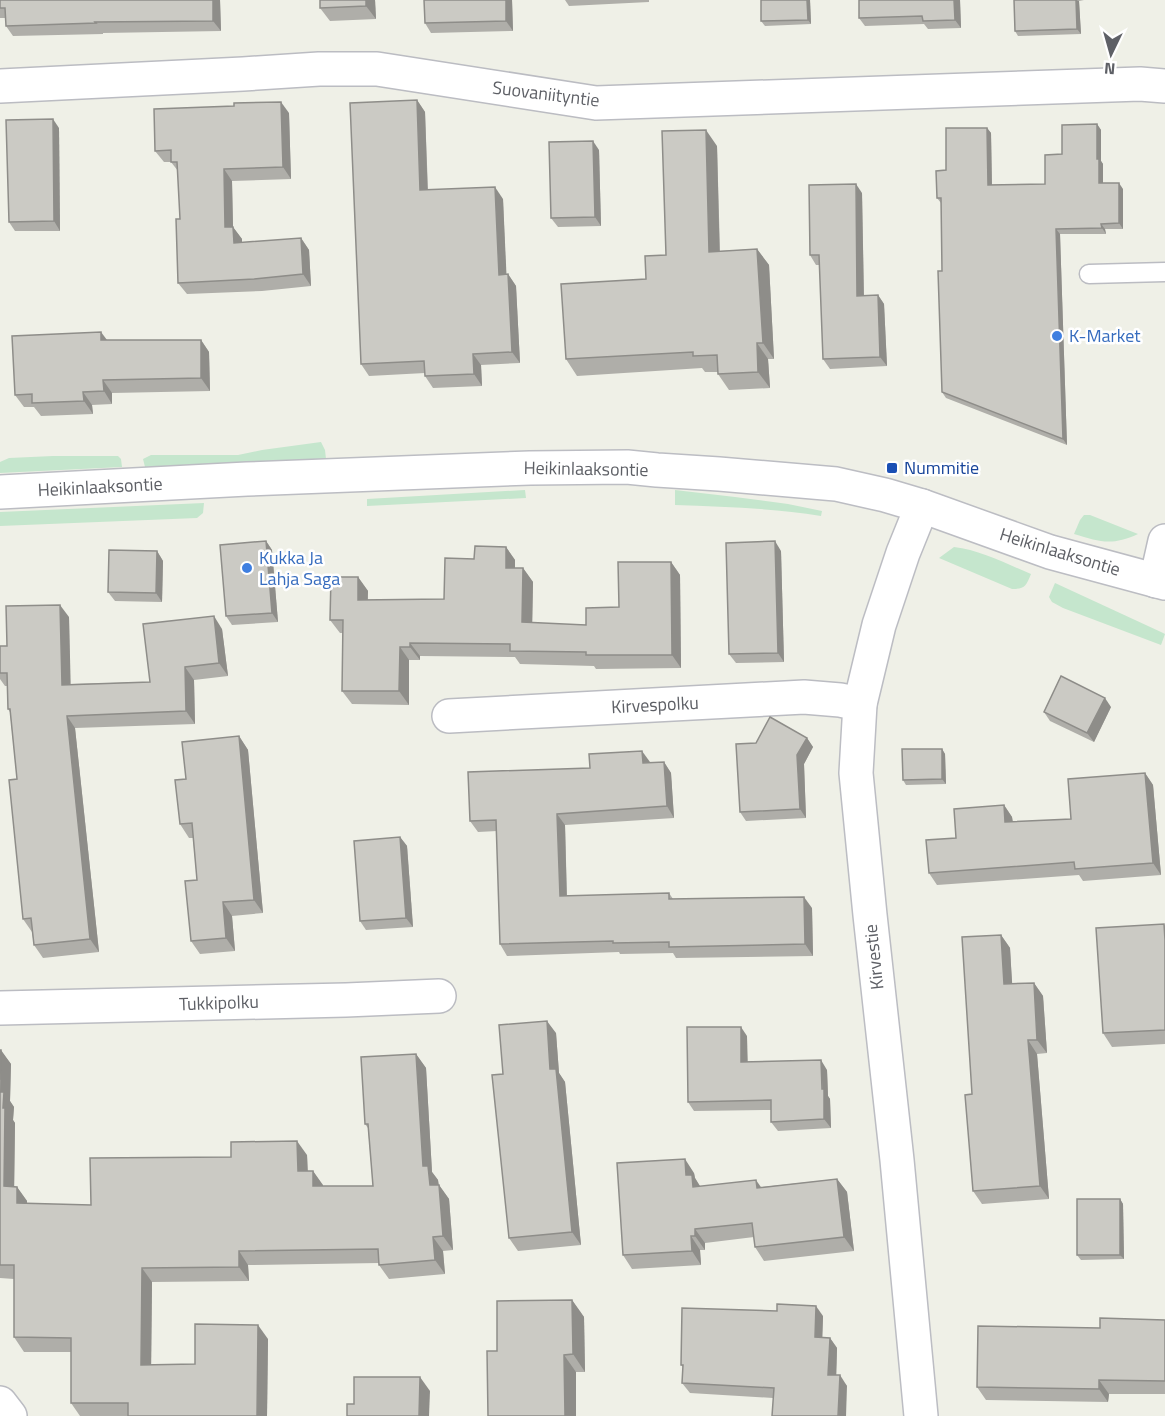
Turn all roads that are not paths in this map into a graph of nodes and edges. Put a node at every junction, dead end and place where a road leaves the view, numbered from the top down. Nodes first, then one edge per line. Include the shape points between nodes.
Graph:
1 (0, 86) edge
2 (1165, 86) edge
3 (1165, 272) edge
4 (1089, 274) dead end
5 (0, 492) edge
6 (922, 506) junction
7 (1165, 541) edge
8 (1162, 584) edge
9 (860, 704) junction
10 (449, 717) dead end
11 (439, 996) dead end
12 (0, 1008) edge
13 (0, 1403) edge
14 (10, 1416) edge
15 (921, 1416) edge

1 - 2 street, Suovaniityntie via 377,69 596,103
3 - 4 lane
5 - 6 street, Heikinlaaksontie via 247,478 627,467 836,484
6 - 8 street, Heikinlaaksontie via 1050,552
6 - 9 street, Kirvestie via 881,620
7 - 8 street
9 - 10 street, Kirvespolku via 804,697
9 - 15 street, Kirvestie via 856,773
11 - 12 street, Tukkipolku
13 - 14 street

